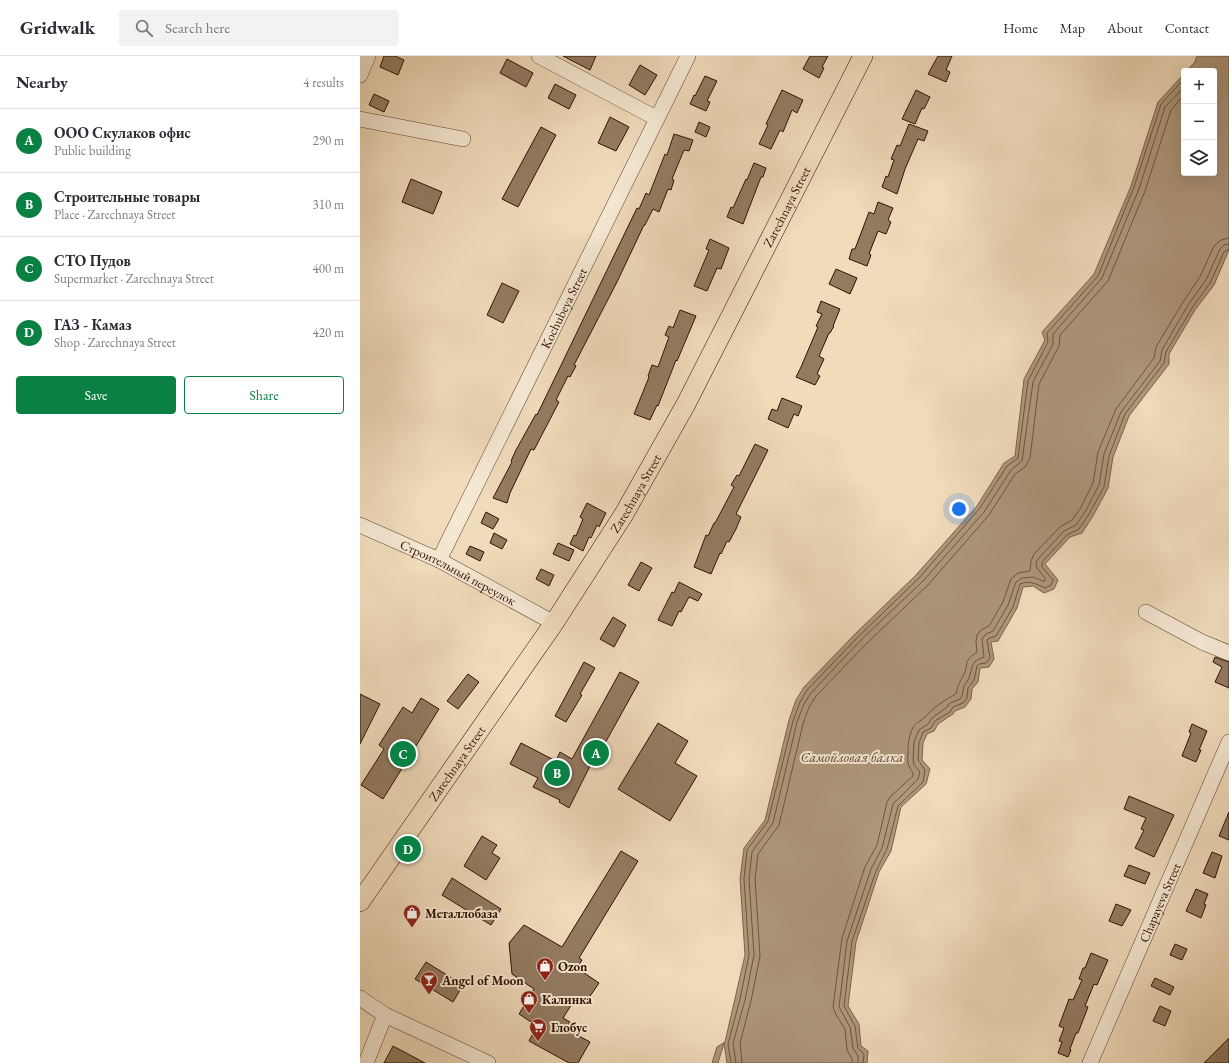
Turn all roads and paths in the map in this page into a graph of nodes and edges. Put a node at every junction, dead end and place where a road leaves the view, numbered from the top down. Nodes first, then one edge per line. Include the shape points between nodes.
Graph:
1 (368, 56) edge
2 (539, 56) edge
3 (688, 56) edge
4 (863, 56) edge
5 (360, 75) edge
6 (656, 118) junction
7 (360, 119) edge
8 (463, 139) dead end
9 (360, 525) edge
10 (439, 560) junction
11 (1146, 612) dead end
12 (554, 623) junction
13 (1229, 653) edge
14 (1229, 742) edge
15 (360, 902) edge
16 (360, 998) edge
17 (385, 1016) junction
18 (366, 1063) edge
19 (488, 1063) edge
20 (1090, 1063) edge

1 - 5 street
2 - 6 street
3 - 6 street, Kochubeya Street
4 - 12 main road, Zarechnaya Street via 686,404 624,514
6 - 10 street, Kochubeya Street
7 - 8 street
9 - 10 street, Строительный переулок
10 - 12 street, Строительный переулок
11 - 13 street via 1202,642
12 - 15 main road, Zarechnaya Street
14 - 20 street, Chapayeva Street
16 - 17 street
17 - 18 street
17 - 19 street

